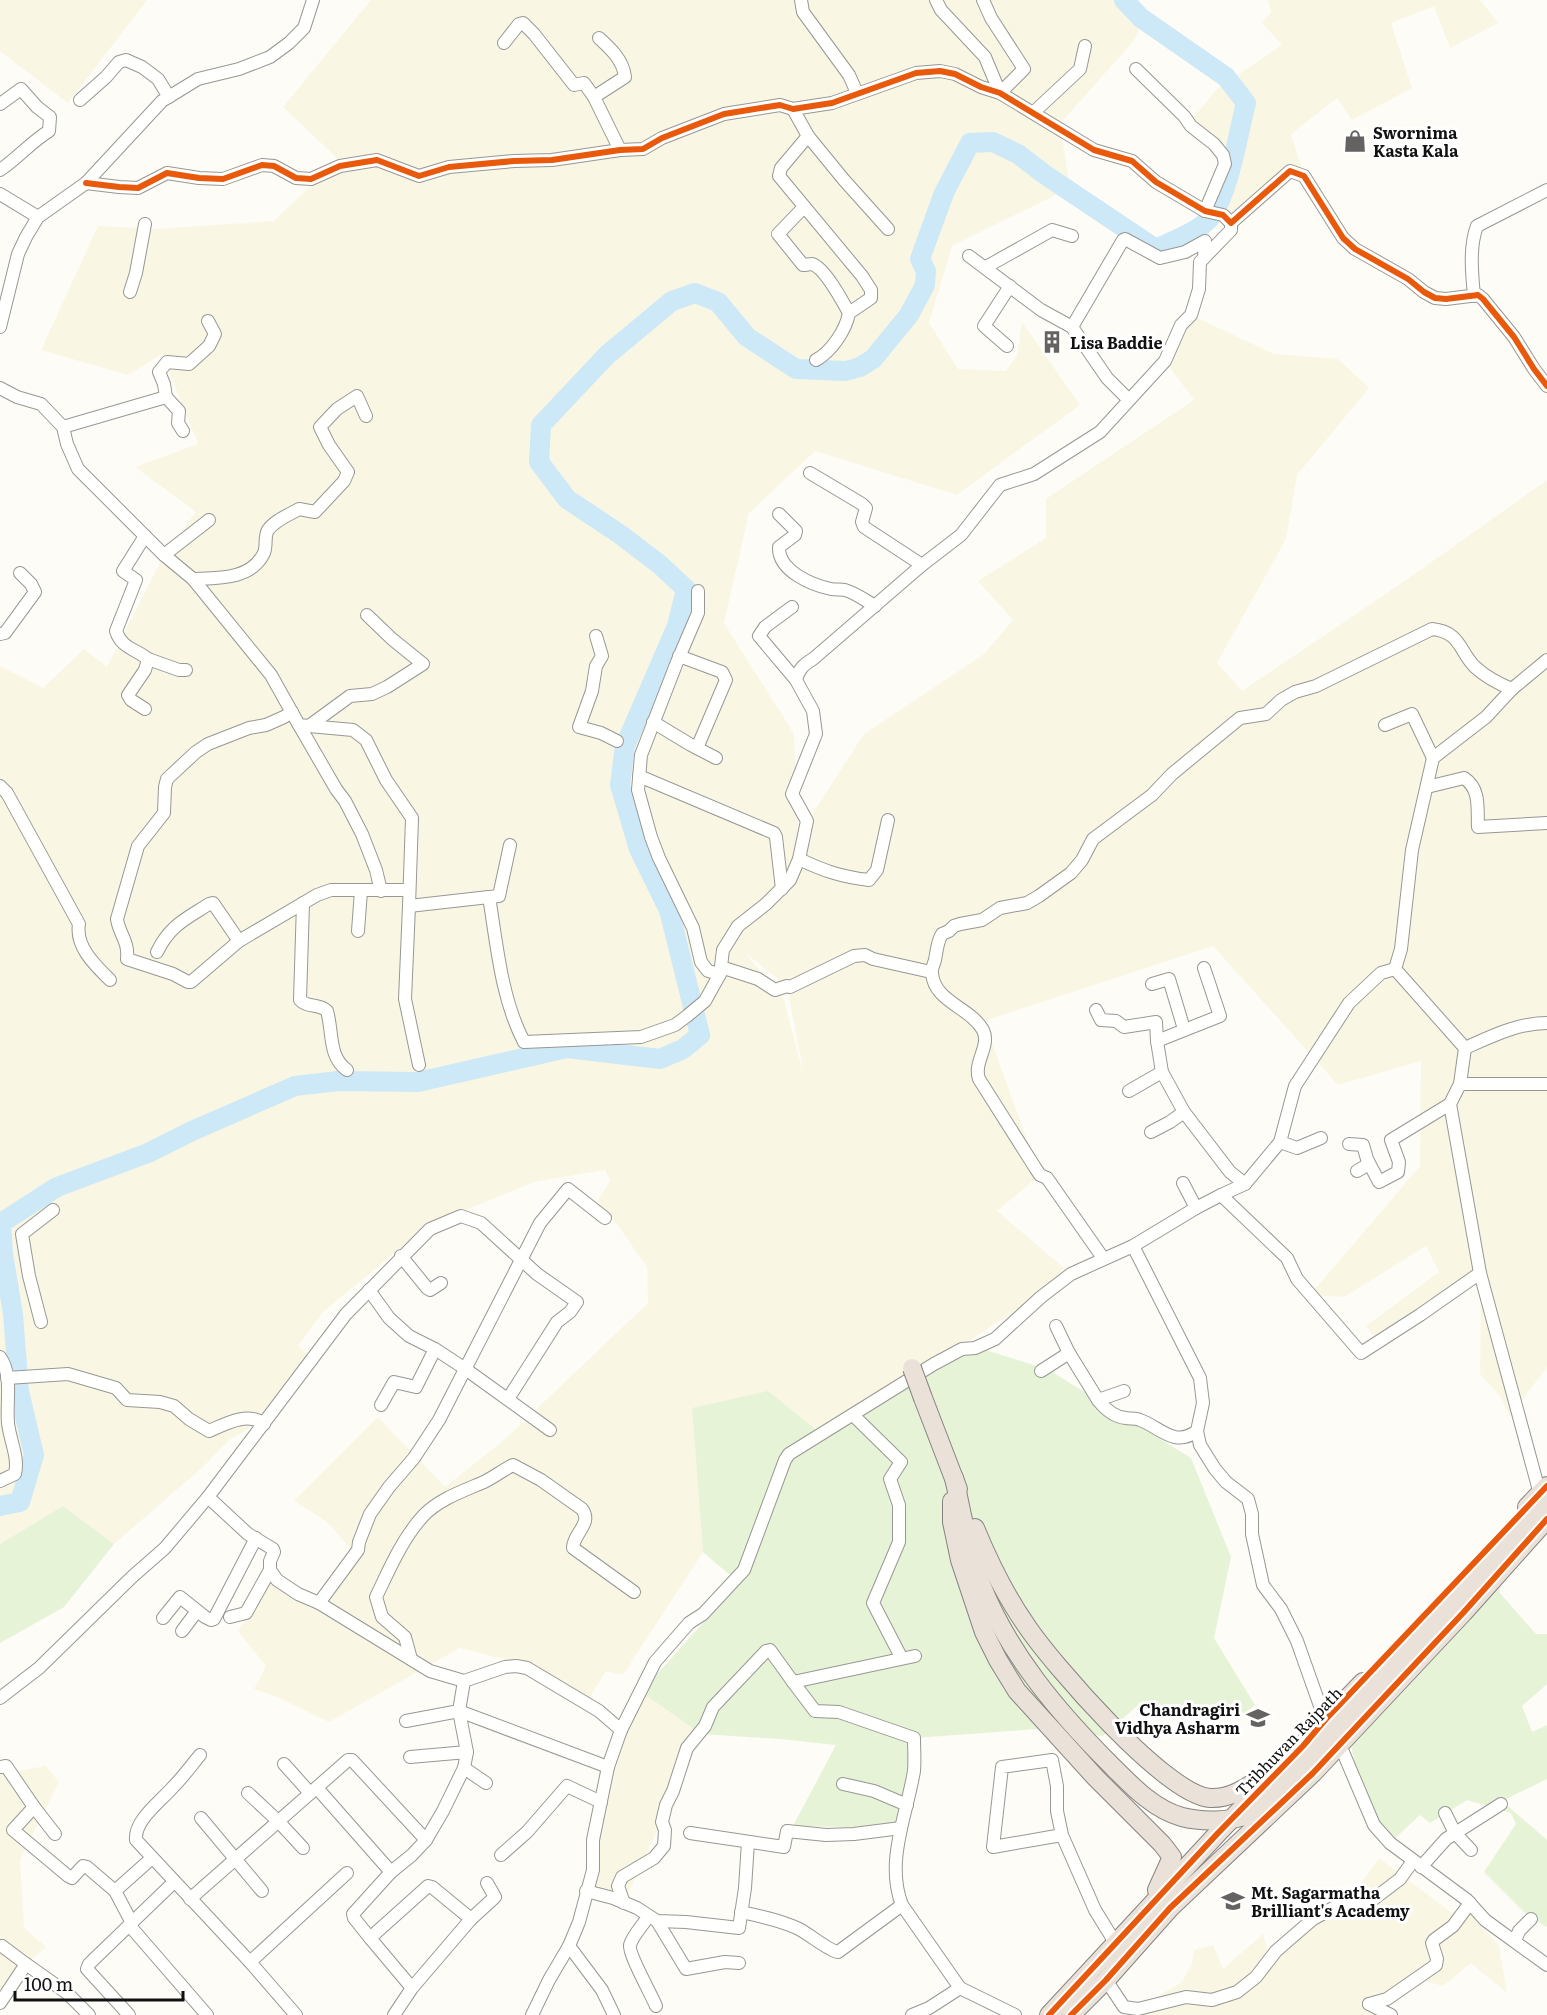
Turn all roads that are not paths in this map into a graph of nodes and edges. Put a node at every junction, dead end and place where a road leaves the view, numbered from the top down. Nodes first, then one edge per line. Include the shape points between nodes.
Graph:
1 (313, 0) edge
2 (801, 0) edge
3 (936, 0) edge
4 (983, 0) edge
5 (598, 38) dead end
6 (504, 43) dead end
7 (1085, 46) dead end
8 (1136, 69) dead end
9 (0, 88) edge
10 (857, 93) junction
11 (1000, 93) junction
12 (594, 96) junction
13 (169, 97) junction
14 (80, 100) dead end
15 (3, 102) edge
16 (793, 109) junction
17 (1034, 112) junction
18 (808, 136) junction
19 (620, 150) junction
20 (0, 170) edge
21 (86, 183) junction
22 (1547, 190) edge
23 (0, 194) edge
24 (804, 207) junction
25 (1205, 211) junction
26 (38, 217) junction
27 (1227, 219) junction
28 (145, 224) dead end
29 (888, 229) dead end
30 (1072, 236) dead end
31 (969, 256) dead end
32 (1200, 262) junction
33 (986, 267) junction
34 (1010, 286) junction
35 (130, 292) dead end
36 (1474, 296) junction
37 (849, 314) junction
38 (208, 321) dead end
39 (0, 327) edge
40 (1072, 327) junction
41 (1007, 346) dead end
42 (816, 360) dead end
43 (1547, 386) edge
44 (0, 387) edge
45 (166, 397) junction
46 (1129, 400) junction
47 (366, 416) dead end
48 (63, 427) junction
49 (183, 431) dead end
50 (810, 473) dead end
51 (779, 514) dead end
52 (209, 520) dead end
53 (145, 536) junction
54 (164, 555) junction
55 (922, 565) junction
56 (20, 573) dead end
57 (192, 579) junction
58 (698, 591) dead end
59 (875, 606) junction
60 (792, 607) dead end
61 (367, 615) dead end
62 (0, 634) edge
63 (596, 636) dead end
64 (679, 656) junction
65 (148, 659) junction
66 (1547, 660) edge
67 (186, 670) dead end
68 (796, 680) junction
69 (1512, 689) junction
70 (145, 709) dead end
71 (292, 712) junction
72 (653, 722) junction
73 (1385, 725) dead end
74 (304, 726) junction
75 (617, 741) dead end
76 (697, 748) junction
77 (716, 758) dead end
78 (1433, 758) junction
79 (639, 776) junction
80 (0, 786) edge
81 (1427, 787) junction
82 (888, 820) dead end
83 (1547, 824) edge
84 (510, 846) dead end
85 (800, 859) junction
86 (782, 889) junction
87 (409, 890) junction
88 (361, 891) junction
89 (381, 891) junction
90 (489, 897) junction
91 (303, 903) junction
92 (409, 906) junction
93 (358, 931) dead end
94 (239, 941) junction
95 (157, 952) dead end
96 (1204, 968) dead end
97 (1395, 969) junction
98 (720, 970) junction
99 (931, 972) junction
100 (110, 981) dead end
101 (1152, 984) dead end
102 (1096, 1010) dead end
103 (1547, 1023) edge
104 (1184, 1029) junction
105 (1157, 1041) junction
106 (1466, 1048) junction
107 (419, 1065) dead end
108 (347, 1070) dead end
109 (1162, 1072) junction
110 (1460, 1084) junction
111 (1547, 1084) edge
112 (1129, 1091) dead end
113 (1450, 1104) junction
114 (1184, 1112) junction
115 (1151, 1132) dead end
116 (1321, 1138) dead end
117 (1280, 1142) junction
118 (1349, 1143) dead end
119 (1369, 1164) junction
120 (1357, 1171) dead end
121 (1183, 1183) dead end
122 (1245, 1184) junction
123 (1221, 1195) junction
124 (1196, 1208) junction
125 (53, 1210) dead end
126 (605, 1218) dead end
127 (1133, 1246) junction
128 (401, 1256) junction
129 (1103, 1258) junction
130 (521, 1260) junction
131 (1480, 1273) junction
132 (441, 1283) dead end
133 (369, 1290) junction
134 (41, 1322) dead end
135 (1056, 1326) dead end
136 (435, 1349) junction
137 (1069, 1353) junction
138 (0, 1357) edge
139 (464, 1368) junction
140 (912, 1368) dead end
141 (1041, 1371) dead end
142 (7, 1378) junction
143 (1124, 1390) dead end
144 (508, 1399) junction
145 (1098, 1400) junction
146 (381, 1405) dead end
147 (853, 1414) junction
148 (264, 1424) junction
149 (550, 1430) dead end
150 (1197, 1431) junction
151 (954, 1478) junction
152 (0, 1482) edge
153 (1545, 1493) edge
154 (208, 1497) junction
155 (1546, 1521) edge
156 (256, 1538) junction
157 (270, 1570) junction
158 (634, 1592) dead end
159 (319, 1603) junction
160 (197, 1611) junction
161 (230, 1617) dead end
162 (163, 1618) dead end
163 (182, 1631) dead end
164 (915, 1656) dead end
165 (901, 1658) junction
166 (411, 1659) junction
167 (464, 1682) junction
168 (793, 1682) junction
169 (0, 1698) edge
170 (459, 1711) junction
171 (1325, 1720) junction
172 (406, 1721) dead end
173 (621, 1730) junction
174 (1340, 1745) junction
175 (467, 1752) junction
176 (200, 1755) dead end
177 (410, 1757) dead end
178 (1286, 1763) junction
179 (284, 1764) dead end
180 (0, 1767) edge
181 (608, 1767) junction
182 (464, 1768) junction
183 (486, 1783) dead end
184 (843, 1784) dead end
185 (313, 1790) junction
186 (248, 1793) dead end
187 (601, 1802) junction
188 (1501, 1804) dead end
189 (907, 1805) junction
190 (34, 1807) junction
191 (1445, 1813) dead end
192 (201, 1818) dead end
193 (279, 1822) junction
194 (901, 1828) junction
195 (690, 1833) dead end
196 (1455, 1833) junction
197 (55, 1834) dead end
198 (1062, 1834) junction
199 (426, 1840) junction
200 (748, 1842) junction
201 (303, 1848) dead end
202 (1471, 1850) dead end
203 (501, 1855) dead end
204 (152, 1858) junction
205 (236, 1859) junction
206 (1417, 1864) junction
207 (391, 1872) junction
208 (347, 1873) dead end
209 (174, 1881) junction
210 (487, 1883) dead end
211 (115, 1891) junction
212 (262, 1891) dead end
213 (586, 1891) junction
214 (190, 1899) junction
215 (624, 1903) junction
216 (1470, 1903) junction
217 (902, 1905) junction
218 (741, 1912) junction
219 (471, 1919) junction
220 (653, 1919) junction
221 (1531, 1919) dead end
222 (131, 1924) junction
223 (1134, 1924) junction
224 (370, 1938) junction
225 (1515, 1941) junction
226 (1116, 1944) junction
227 (2, 1946) dead end
228 (569, 1946) junction
229 (250, 1962) junction
230 (739, 1963) dead end
231 (26, 1964) junction
232 (1547, 1965) edge
233 (1106, 1980) junction
234 (412, 1988) junction
235 (960, 1988) junction
236 (0, 2003) edge
237 (656, 2006) dead end
238 (1368, 2009) edge
239 (125, 2014) edge
240 (89, 2015) edge
241 (207, 2015) edge
242 (296, 2015) edge
243 (394, 2015) edge
244 (532, 2015) edge
245 (614, 2015) edge
246 (912, 2015) edge
247 (1015, 2015) edge
248 (1049, 2015) edge
249 (1071, 2015) edge
250 (1391, 2015) edge

1 - 13 street via 304,28 270,57 198,79
2 - 10 street via 803,12 849,75
3 - 11 street via 984,57
4 - 11 street via 1024,69
5 - 12 street via 616,54 625,77
6 - 12 street via 523,23 574,85 584,83
7 - 17 street via 1080,69
8 - 25 street via 1223,155 1225,164
9 - 15 street
10 - 11 street via 916,73 940,71
10 - 16 street via 832,103
11 - 17 street
12 - 19 street
13 - 14 street via 158,79 126,60 118,62
13 - 21 street
15 - 20 street via 21,89 50,117 49,131
16 - 18 street
16 - 19 street via 780,105 724,114 662,138 643,150
17 - 25 street via 1094,150 1132,161 1156,182
18 - 24 street via 781,168 779,176
18 - 29 street
19 - 21 street via 552,160 449,167 419,176 377,160 340,166 311,179 296,178 274,166 262,165 223,179 167,173 138,188
21 - 26 street
22 - 36 street via 1477,226 1473,242
23 - 26 street
24 - 37 street via 871,290 871,298
24 - 37 street via 778,234 803,265 817,267
25 - 27 street
26 - 39 street via 18,254
27 - 32 street via 1230,230
27 - 36 street via 1290,171 1297,172 1304,176 1343,238 1355,249 1435,298
28 - 35 street
30 - 33 street via 1052,230
31 - 33 street
32 - 40 street via 1206,256 1205,241 1185,252 1160,258 1123,240
32 - 46 street via 1199,289 1191,315 1181,325 1165,361
33 - 34 street
34 - 40 street
34 - 41 street via 984,326
36 - 43 street via 1483,299 1514,337
37 - 42 street via 848,322 826,354
38 - 45 street via 215,334 209,346 189,364 167,362 159,372
40 - 46 street via 1107,378
44 - 48 street via 41,404
45 - 48 street
45 - 49 street via 179,411 178,423
46 - 55 street via 1094,437 1034,474 1000,485 962,535
47 - 57 street via 357,396 337,408 320,427 348,472 315,512 299,509 277,521 267,531 264,552 250,570 231,577
48 - 53 street via 78,469
50 - 55 street via 862,504 866,508 864,527
51 - 59 street via 796,531 779,547 785,564 807,581 844,590
52 - 54 street
53 - 54 street
53 - 65 street via 123,572 136,580 116,631 128,648
54 - 57 street
55 - 59 street
56 - 62 street via 34,592 5,633
57 - 71 street via 272,675
58 - 64 street via 698,613
59 - 68 street via 802,666
60 - 68 street via 759,636
61 - 74 street via 423,664 372,694 350,696
63 - 75 street via 602,656 579,727
64 - 72 street
64 - 76 street via 722,672 726,680
65 - 67 street
65 - 70 street via 128,695
66 - 69 street
68 - 85 street via 813,711 816,734 792,794 807,821
69 - 78 street via 1486,717
69 - 99 street via 1474,667 1458,641 1443,630 1432,629 1316,686 1295,692 1266,714 1240,718 1152,795 1093,839 1071,873 1027,903 1000,908 982,920 954,926 942,934
71 - 74 street
71 - 94 street via 208,744 167,779 164,813 138,846 117,919 128,944 127,959 188,982
72 - 76 street
72 - 79 street via 641,755
73 - 78 street via 1412,714
74 - 87 street via 353,730 366,740 386,780 412,818
74 - 89 street via 362,834
76 - 77 street
78 - 81 street
79 - 86 street via 774,833
79 - 98 street via 638,790 651,837 693,927 701,962 708,971
80 - 100 street via 79,924 79,940 84,950
81 - 83 street via 1464,778 1472,783 1478,827
81 - 97 street via 1412,850 1402,942
82 - 85 street via 877,870 869,880 826,872
84 - 90 street via 500,896
85 - 86 street
86 - 98 street via 738,926 723,950
87 - 89 street
87 - 92 street
88 - 89 street
88 - 91 street via 331,890
88 - 93 street
90 - 92 street
90 - 98 street via 505,990 524,1042 641,1037 675,1025 705,1001
91 - 94 street
91 - 108 street via 300,1000 327,1011 335,1055
92 - 107 street via 405,999
94 - 95 street via 213,903 174,928
96 - 104 street via 1220,1016
97 - 106 street
97 - 117 street via 1381,973 1348,1003 1328,1033 1295,1086
98 - 99 street via 748,975 775,990 790,987 854,956 865,955
99 - 129 street via 940,994 983,1031 986,1040 978,1065 979,1079 1040,1175 1047,1178
101 - 104 street via 1169,979
102 - 105 street via 1101,1020 1116,1021 1124,1027 1156,1022
103 - 106 street via 1530,1023
104 - 105 street
105 - 109 street
106 - 110 street
109 - 112 street
109 - 114 street
110 - 111 street
110 - 113 street
113 - 119 street via 1391,1140 1399,1162 1398,1172 1379,1182
113 - 131 street
114 - 115 street
114 - 122 street via 1230,1172
116 - 117 street via 1297,1148
117 - 122 street
118 - 119 street via 1363,1145
119 - 120 street
121 - 124 street
122 - 123 street
123 - 124 street
123 - 131 street via 1287,1258 1297,1279 1361,1353
124 - 127 street
125 - 134 street via 22,1234
126 - 130 street via 568,1190 540,1223
127 - 129 street
127 - 150 street via 1200,1378 1203,1403
128 - 130 street via 430,1229 461,1216 481,1223
128 - 132 street via 430,1290
128 - 133 street
129 - 147 street via 1063,1280 995,1339 962,1349
130 - 139 street
130 - 144 street via 577,1302 557,1322
131 - 153 street
133 - 136 street via 395,1324
133 - 148 street via 346,1314
135 - 137 street
136 - 139 street
136 - 146 street via 416,1387 394,1382
137 - 141 street
137 - 145 street
138 - 142 street
139 - 144 street
139 - 159 street via 439,1420 370,1514 358,1550
140 - 151 highway, bridge
142 - 148 street via 68,1374 116,1388 127,1400 174,1406 208,1431 238,1419 260,1420
142 - 152 street via 8,1423 17,1464 15,1474
143 - 145 street
144 - 149 street
145 - 150 street via 1105,1410 1122,1418 1139,1419 1170,1437
147 - 165 street via 901,1462 890,1479 898,1505 899,1542 873,1603
147 - 173 street via 789,1454 744,1570 703,1614 689,1623 656,1662
148 - 154 street
150 - 171 street via 1200,1445 1215,1469 1248,1499 1263,1585 1297,1641
151 - 153 highway via 980,1583 1003,1630 1051,1701 1152,1803 1182,1817 1215,1821 1248,1815 1272,1798
151 - 178 highway via 991,1566 1026,1626 1104,1719 1169,1778 1193,1794 1223,1797
151 - 223 highway via 952,1522 960,1560 984,1632 998,1660 1017,1692 1172,1857
153 - 171 highway, Tribhuvan Rajpath
154 - 156 street
154 - 169 street via 165,1548 39,1668
155 - 174 highway
156 - 157 street via 273,1549
156 - 160 street via 214,1619
157 - 159 street via 284,1585
157 - 161 street via 246,1613
158 - 166 street via 573,1548 586,1522 582,1509 513,1465 424,1515 391,1567 376,1597 382,1617 405,1638
159 - 166 street
160 - 162 street via 180,1597
160 - 163 street
164 - 165 street
165 - 168 street
166 - 167 street via 430,1671
167 - 170 street
167 - 173 street via 505,1667 527,1668 599,1711
168 - 189 street via 815,1711 839,1712 914,1738 914,1769
168 - 215 street via 770,1650 766,1651 713,1707 705,1726 687,1748 666,1804 662,1822 664,1846 654,1858 622,1877 618,1886
170 - 172 street
170 - 175 street
170 - 181 street
171 - 178 highway, Tribhuvan Rajpath
173 - 181 street
174 - 206 street via 1374,1825
174 - 233 highway via 1170,1908
175 - 177 street
175 - 182 street
176 - 204 street via 153,1806 135,1833 136,1840
178 - 223 highway, Tribhuvan Rajpath
179 - 185 street
180 - 190 street via 6,1766
181 - 187 street
182 - 183 street
182 - 199 street
184 - 189 street via 874,1791
185 - 193 street
185 - 199 street via 352,1760
185 - 207 street
186 - 193 street
187 - 203 street via 565,1787 527,1832
187 - 213 street via 593,1840 593,1870
188 - 196 street
189 - 194 street
190 - 197 street
190 - 211 street via 13,1830 68,1876 72,1878 83,1866 87,1867
191 - 196 street
192 - 205 street
193 - 201 street
193 - 205 street
194 - 200 street via 826,1835 787,1831 784,1847
194 - 217 street via 897,1892
195 - 200 street
196 - 202 street
196 - 206 street
198 - 198 street via 993,1847 1002,1767 1052,1760
198 - 226 street via 1098,1916
199 - 207 street
200 - 218 street
204 - 209 street
204 - 211 street
205 - 212 street
205 - 214 street
206 - 216 street
206 - 233 street via 1371,1901 1344,1902 1306,1924 1237,1992 1212,2000 1186,1997 1138,2009 1124,2007
207 - 224 street via 353,1914
208 - 229 street
209 - 214 street
209 - 222 street
210 - 219 street via 495,1897
211 - 222 street
213 - 215 street
213 - 228 street
214 - 229 street
215 - 220 street
216 - 225 street via 1485,1920
216 - 238 street via 1453,1926 1432,1943 1436,1965
217 - 218 street via 838,1952 796,1928
217 - 235 street
218 - 220 street via 739,1929
219 - 224 street via 428,1886
219 - 234 street
220 - 230 street via 686,1969
220 - 237 street via 634,1938 630,1953
221 - 225 street
222 - 239 street via 87,1969
222 - 241 street
223 - 226 highway, Tribhuvan Rajpath
224 - 234 street
225 - 232 street
226 - 248 highway, Tribhuvan Rajpath
227 - 231 street
228 - 244 street
228 - 245 street via 602,1990
229 - 242 street
231 - 236 street
231 - 240 street
233 - 249 highway
234 - 243 street
235 - 246 street
235 - 247 street
238 - 250 street

